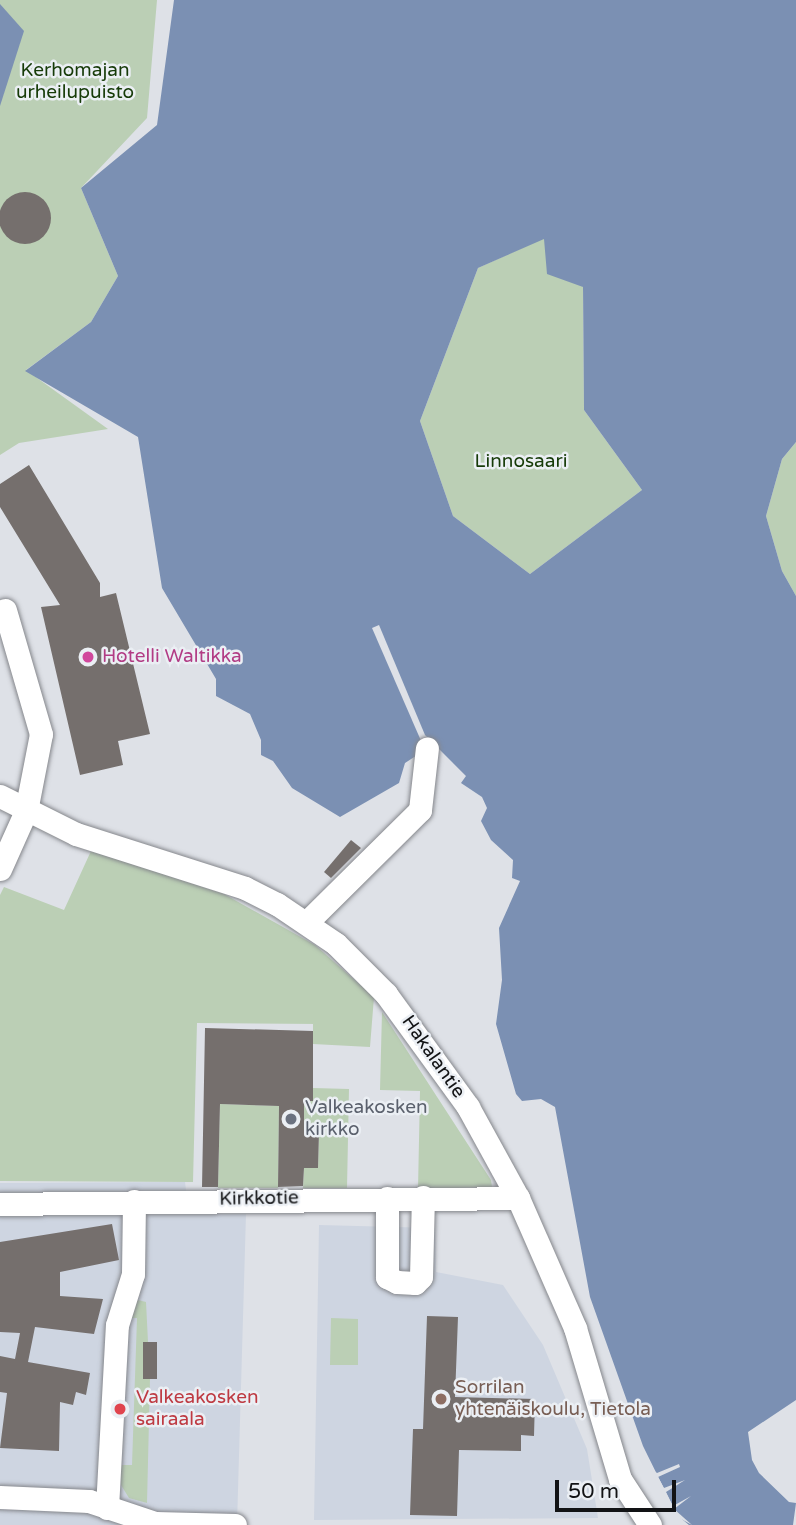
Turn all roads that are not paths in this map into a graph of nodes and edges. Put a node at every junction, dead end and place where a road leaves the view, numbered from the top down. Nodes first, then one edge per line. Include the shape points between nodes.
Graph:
1 (5, 610) dead end
2 (427, 748) dead end
3 (0, 796) edge
4 (26, 811) junction
5 (0, 869) edge
6 (307, 922) junction
7 (423, 1197) junction
8 (387, 1198) junction
9 (517, 1198) junction
10 (134, 1201) junction
11 (0, 1204) edge
12 (0, 1497) edge
13 (107, 1508) junction
14 (235, 1525) edge
15 (650, 1525) edge

1 - 4 street via 41,734
2 - 6 street via 421,810
3 - 4 street, Hakalantie
4 - 5 street
4 - 6 street, Hakalantie via 101,843 245,888
6 - 9 street, Hakalantie via 360,966 420,1035 468,1107
7 - 8 street, Kirkkotie
7 - 8 street via 421,1277 415,1283 387,1277
7 - 9 street, Kirkkotie
8 - 10 street, Kirkkotie
9 - 15 street, Hakalantie via 575,1328 620,1479
10 - 11 street, Kirkkotie
10 - 13 street via 133,1274 117,1325
12 - 13 street via 68,1498
13 - 14 street via 155,1523

